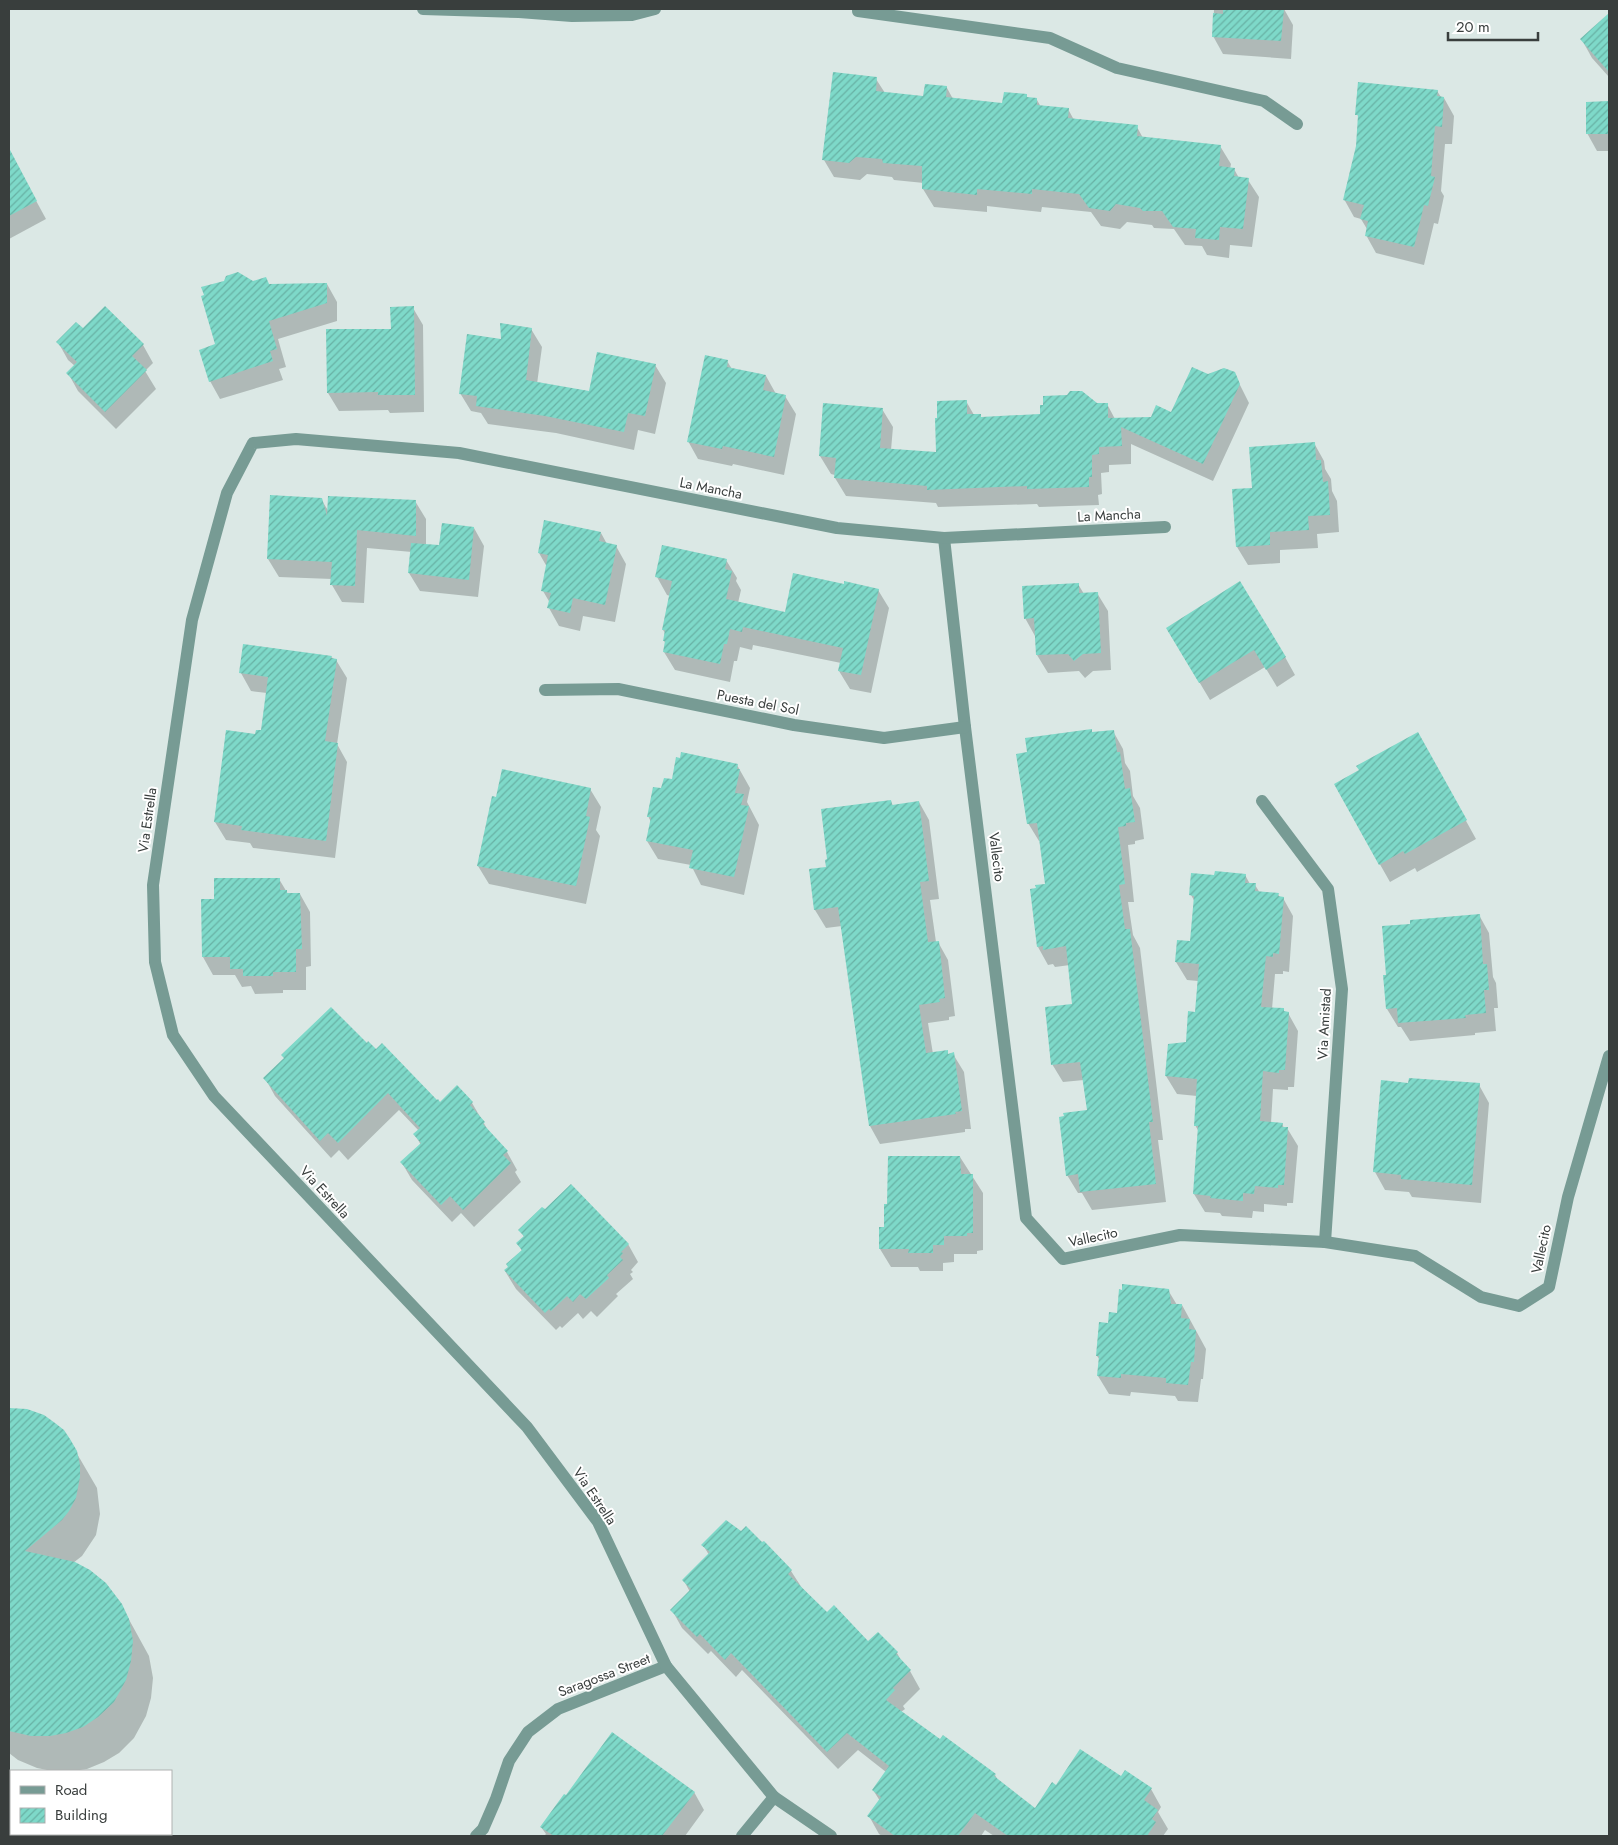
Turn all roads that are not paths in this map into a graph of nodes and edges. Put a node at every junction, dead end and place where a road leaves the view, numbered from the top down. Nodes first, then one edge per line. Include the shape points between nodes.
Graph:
1 (423, 9) edge
2 (654, 9) edge
3 (858, 9) edge
4 (1297, 124) dead end
5 (253, 443) joint
6 (1165, 527) dead end
7 (944, 538) junction
8 (545, 690) dead end
9 (965, 727) junction
10 (1262, 801) dead end
11 (1609, 1056) edge
12 (1325, 1242) junction
13 (666, 1666) junction
14 (774, 1797) junction
15 (476, 1836) edge
16 (742, 1836) edge
17 (831, 1836) edge

1 - 2 street via 572,16 632,15
3 - 4 street via 1050,38 1117,68 1264,101
5 - 7 street, La Mancha via 296,439 459,453 837,528
5 - 13 street, Via Estrella via 227,493 192,620 153,885 156,962 173,1035 214,1096 527,1427 598,1522
6 - 7 street, La Mancha
7 - 9 street, Vallecito
8 - 9 street, Puesta del Sol via 618,689 794,725 884,738
9 - 12 street, Vallecito via 1026,1218 1063,1259 1180,1234
10 - 12 street, Via Amistad via 1328,890 1342,989
11 - 12 street, Vallecito via 1568,1197 1549,1288 1519,1306 1481,1297 1415,1256
13 - 14 street, Via Estrella
13 - 15 street, Saragossa Street via 558,1708 528,1732 509,1760 492,1806
14 - 16 street
14 - 17 street, Via Estrella

